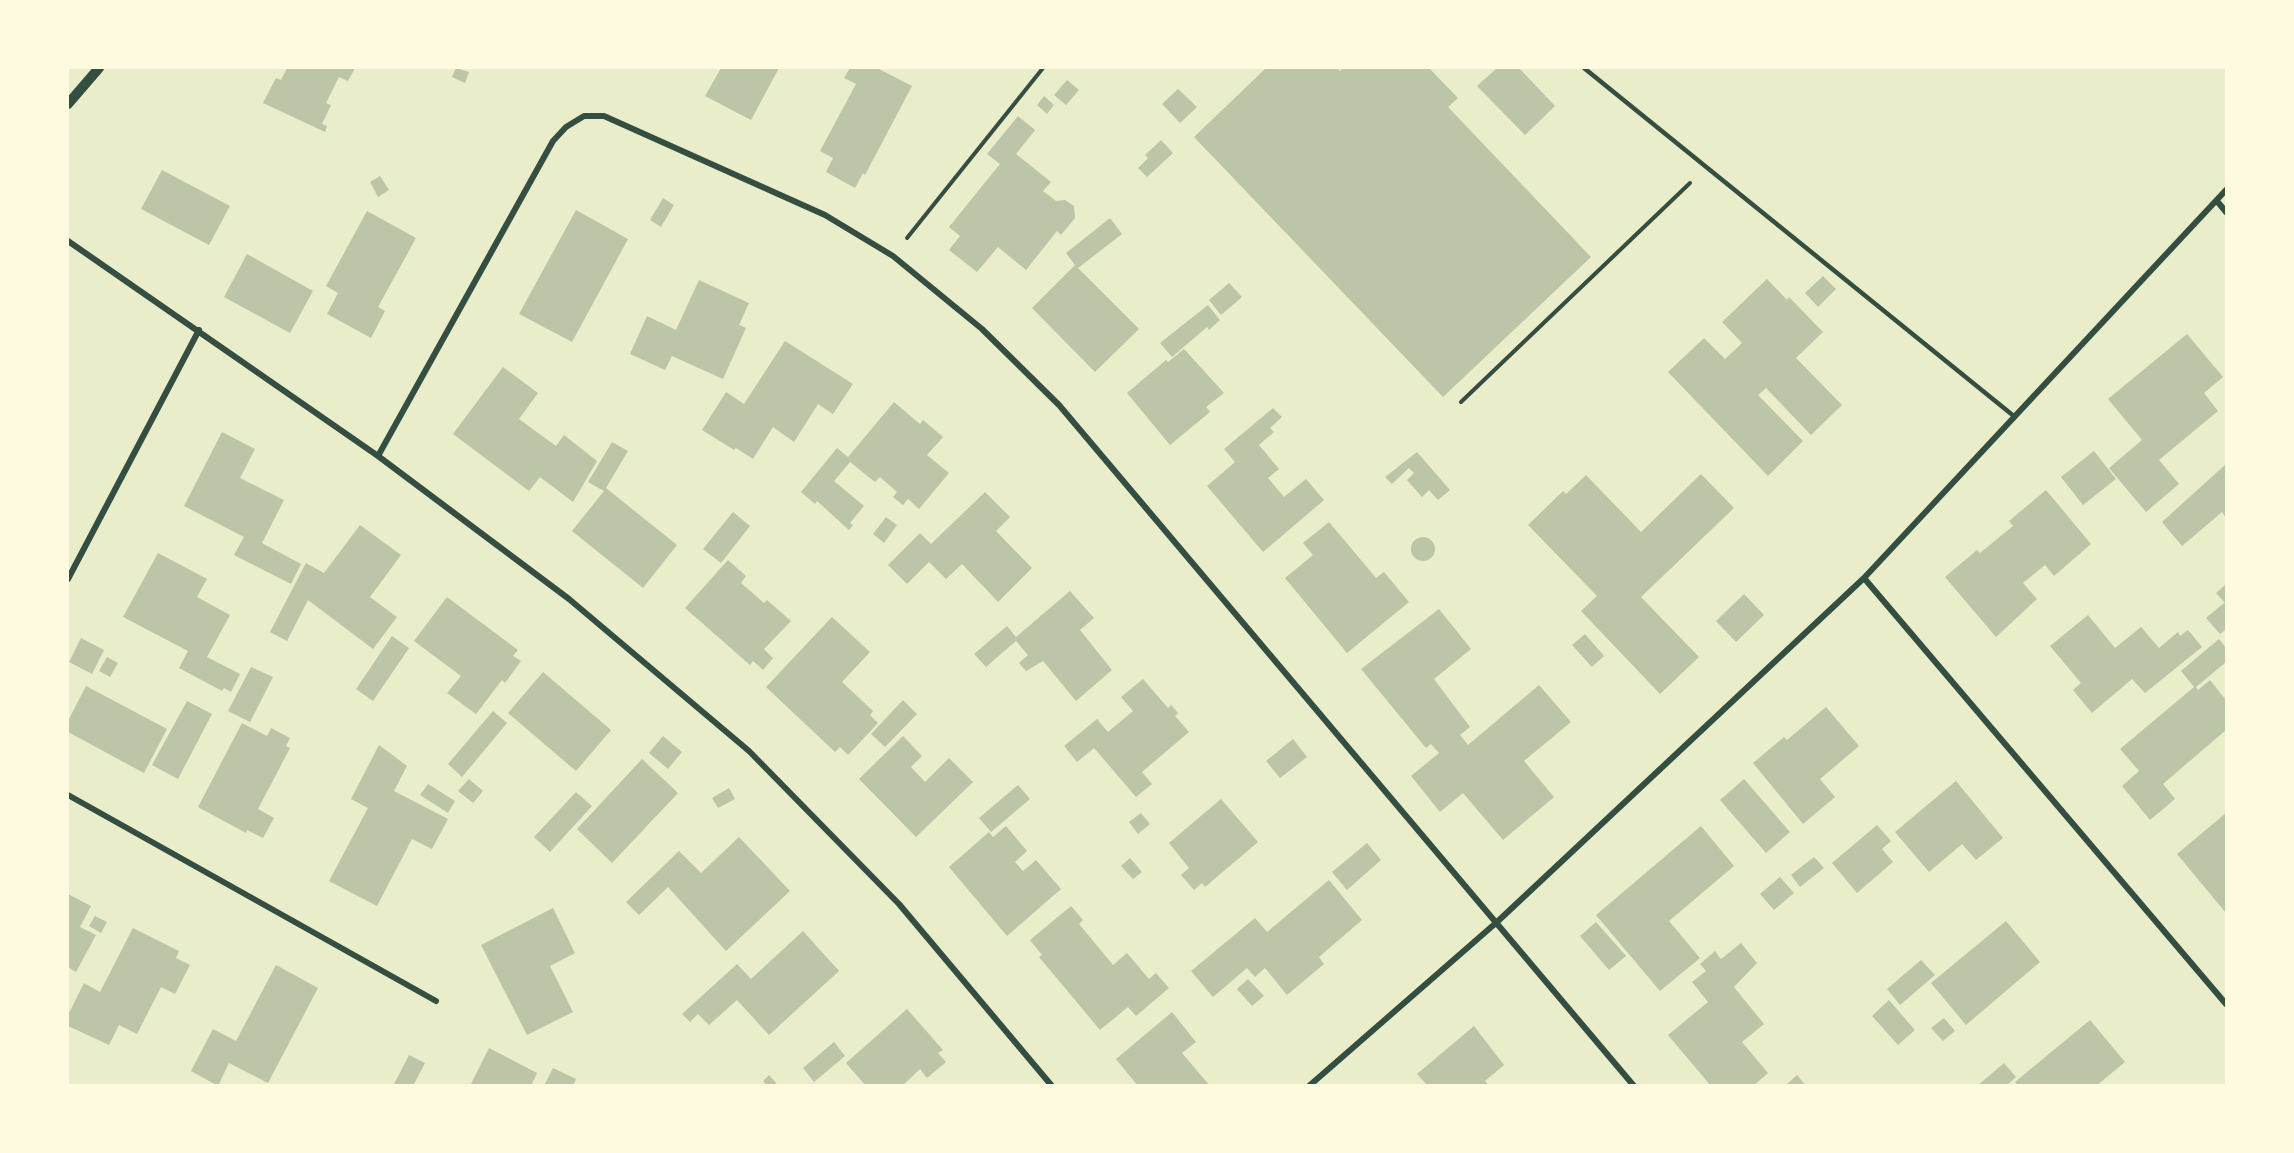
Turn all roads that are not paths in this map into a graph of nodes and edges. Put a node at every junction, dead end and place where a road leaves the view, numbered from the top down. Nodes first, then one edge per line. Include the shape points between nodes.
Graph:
1 (99, 68) edge
2 (1584, 68) edge
3 (68, 104) edge
4 (2226, 190) edge
5 (2217, 201) junction
6 (2226, 212) edge
7 (68, 241) edge
8 (199, 330) junction
9 (2015, 417) junction
10 (378, 456) junction
11 (1864, 578) junction
12 (68, 579) edge
13 (68, 795) edge
14 (1497, 922) junction
15 (436, 1001) dead end
16 (2226, 1004) edge
17 (1052, 1086) edge
18 (1309, 1086) edge
19 (1634, 1086) edge

1 - 3 street
2 - 9 lane
4 - 5 street
5 - 6 street
5 - 9 street
7 - 8 street
8 - 10 street
8 - 12 street
9 - 11 street
10 - 14 street via 553,141 584,116 604,116 825,215 893,256 982,329 1059,405
10 - 17 street via 569,598 749,752 899,903
11 - 14 street
11 - 16 street
13 - 15 street
14 - 18 street
14 - 19 street

